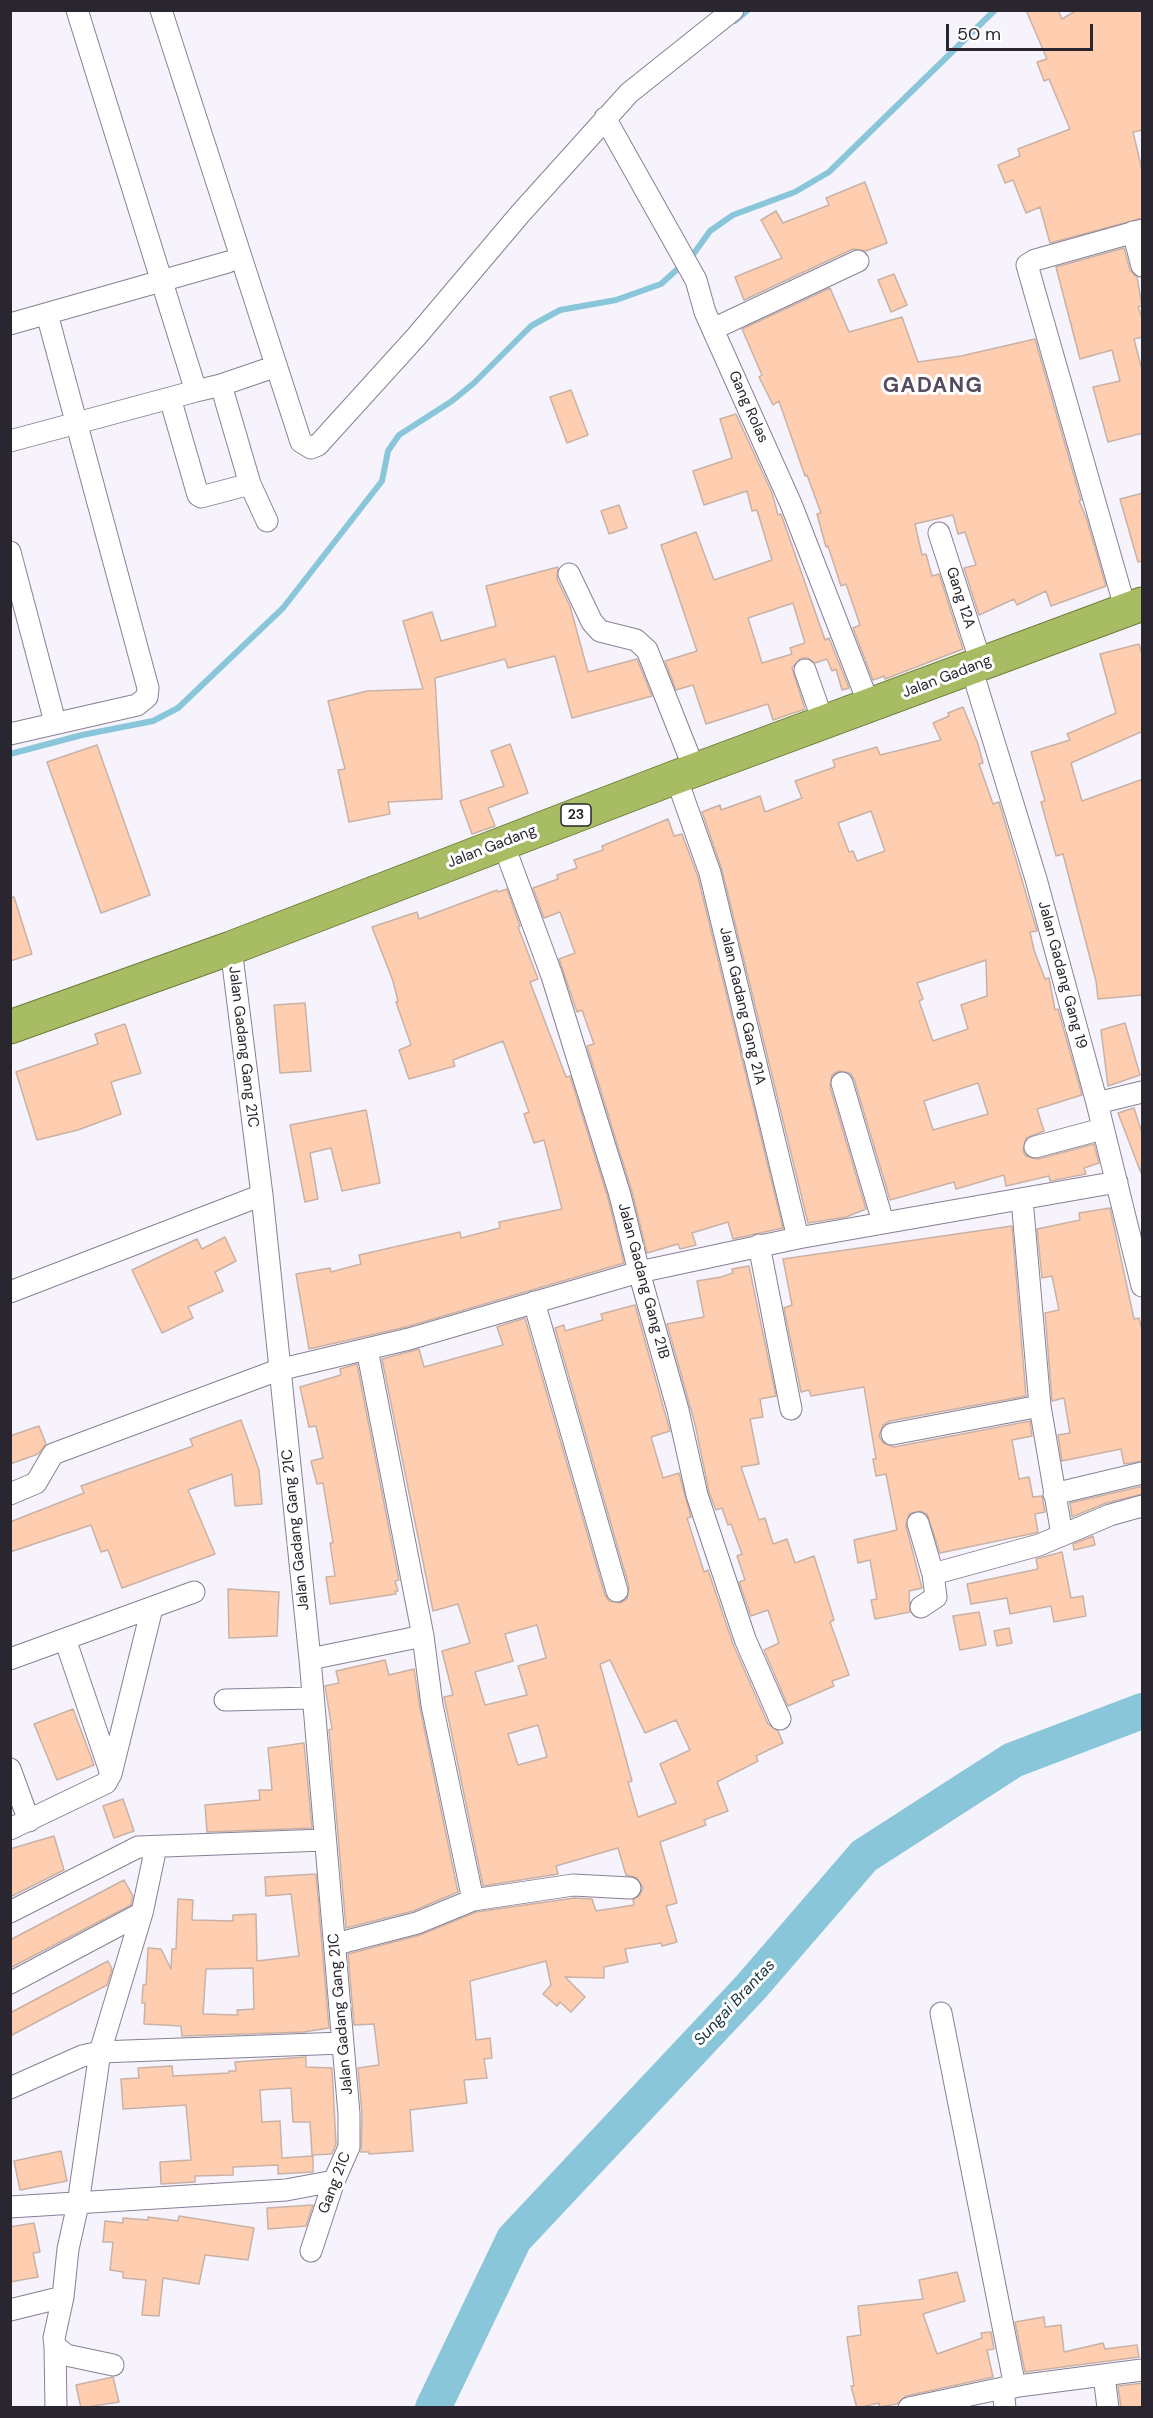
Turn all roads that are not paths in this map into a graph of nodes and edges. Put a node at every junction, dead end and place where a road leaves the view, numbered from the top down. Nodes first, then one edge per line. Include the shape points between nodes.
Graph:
1 (77, 10) edge
2 (161, 10) edge
3 (733, 10) edge
4 (605, 118) junction
5 (1138, 231) edge
6 (858, 261) dead end
7 (228, 262) dead end
8 (1143, 266) edge
9 (162, 282) junction
10 (47, 314) junction
11 (10, 324) edge
12 (713, 329) junction
13 (266, 370) dead end
14 (221, 384) junction
15 (196, 391) junction
16 (170, 398) junction
17 (78, 423) junction
18 (10, 441) edge
19 (250, 484) junction
20 (267, 521) dead end
21 (939, 533) dead end
22 (10, 552) edge
23 (569, 574) dead end
24 (1134, 608) edge
25 (976, 665) junction
26 (805, 670) dead end
27 (870, 707) junction
28 (55, 722) junction
29 (824, 724) junction
30 (10, 734) edge
31 (685, 774) junction
32 (502, 843) junction
33 (231, 948) junction
34 (10, 1027) edge
35 (842, 1083) dead end
36 (1143, 1092) edge
37 (1097, 1103) junction
38 (1102, 1129) junction
39 (1035, 1147) dead end
40 (1118, 1182) junction
41 (262, 1195) junction
42 (1022, 1198) junction
43 (883, 1222) junction
44 (798, 1238) junction
45 (759, 1245) junction
46 (639, 1272) junction
47 (1143, 1286) edge
48 (10, 1292) edge
49 (534, 1302) junction
50 (367, 1349) junction
51 (278, 1370) junction
52 (1040, 1406) junction
53 (791, 1409) dead end
54 (892, 1434) dead end
55 (1143, 1473) edge
56 (10, 1494) edge
57 (1054, 1494) junction
58 (1143, 1506) edge
59 (918, 1523) dead end
60 (1062, 1534) junction
61 (933, 1574) junction
62 (617, 1591) dead end
63 (194, 1592) dead end
64 (921, 1607) dead end
65 (152, 1608) junction
66 (423, 1636) junction
67 (65, 1639) junction
68 (10, 1659) edge
69 (310, 1659) junction
70 (312, 1698) junction
71 (225, 1700) dead end
72 (780, 1719) dead end
73 (10, 1769) edge
74 (111, 1774) junction
75 (20, 1825) edge
76 (324, 1840) junction
77 (156, 1847) junction
78 (630, 1888) dead end
79 (472, 1900) junction
80 (10, 1912) edge
81 (142, 1913) junction
82 (336, 1944) junction
83 (10, 1983) edge
84 (941, 2013) dead end
85 (343, 2043) junction
86 (100, 2052) junction
87 (10, 2088) edge
88 (349, 2114) joint
89 (334, 2181) junction
90 (78, 2204) junction
91 (10, 2207) edge
92 (311, 2251) dead end
93 (63, 2297) junction
94 (10, 2310) edge
95 (55, 2346) junction
96 (113, 2365) dead end
97 (1143, 2370) edge
98 (1104, 2375) junction
99 (1007, 2394) edge
100 (56, 2408) edge
101 (909, 2408) edge
102 (1108, 2408) edge

1 - 9 street
2 - 4 street via 301,442 311,448 318,445 416,337
3 - 4 street via 629,93
4 - 12 street, Gang Rolas via 686,261
5 - 8 street
5 - 24 street via 1027,265
6 - 12 street
7 - 9 street
9 - 10 street
9 - 15 street
10 - 11 street
10 - 17 street
12 - 27 street, Gang Rolas via 791,504
13 - 14 street
14 - 15 street
14 - 19 street
15 - 16 street
16 - 17 street
16 - 19 street via 198,495
17 - 18 street
17 - 28 street via 148,688 147,697 137,705
19 - 20 street
21 - 25 street, Gang 12A
22 - 28 street
23 - 31 street, Jalan Gadang Gang 21A via 600,631 636,640 647,650
24 - 25 highway, Jalan Gadang / 23
25 - 27 highway, Jalan Gadang / 23
25 - 37 street, Jalan Gadang Gang 19
26 - 29 street
27 - 29 highway, Jalan Gadang / 23
28 - 30 street
29 - 31 highway, Jalan Gadang / 23
31 - 32 highway, Jalan Gadang / 23
31 - 44 street, Jalan Gadang Gang 21A
32 - 33 highway, Jalan Gadang / 23
32 - 46 street, Jalan Gadang Gang 21B via 552,976 620,1195
33 - 34 highway, Jalan Gadang / 23
33 - 41 street, Jalan Gadang Gang 21C
35 - 43 street
36 - 37 street
37 - 38 street, Jalan Gadang Gang 19
38 - 39 street
38 - 40 street, Jalan Gadang Gang 19
40 - 42 street
40 - 47 street, Jalan Gadang Gang 19
41 - 48 street
41 - 51 street, Jalan Gadang Gang 21C
42 - 43 street
42 - 52 street
43 - 44 street
44 - 45 street
45 - 46 street
45 - 53 street
46 - 49 street
46 - 72 street, Jalan Gadang Gang 21B via 697,1495 745,1639
49 - 50 street
49 - 62 street
50 - 51 street
50 - 66 street
51 - 56 street via 53,1454 36,1483
51 - 69 street, Jalan Gadang Gang 21C
52 - 54 street
52 - 57 street
55 - 57 street
57 - 60 street
58 - 60 street
59 - 61 street
60 - 61 street via 1040,1545
61 - 64 street via 936,1597
63 - 65 street
65 - 67 street
65 - 74 street
66 - 69 street
66 - 79 street via 432,1705
67 - 68 street
67 - 74 street
69 - 70 street, Jalan Gadang Gang 21C
70 - 71 street
70 - 76 street, Jalan Gadang Gang 21C
73 - 75 street
74 - 75 street via 106,1783
76 - 77 street
76 - 82 street, Jalan Gadang Gang 21C
77 - 80 street via 130,1850
77 - 81 street
78 - 79 street via 573,1885
79 - 82 street via 417,1923
81 - 83 street
81 - 86 street
82 - 85 street, Jalan Gadang Gang 21C
84 - 99 street
85 - 86 street
85 - 88 street, Jalan Gadang Gang 21C
86 - 87 street
86 - 90 street
88 - 89 street, Gang 21C via 349,2147
89 - 90 street via 286,2190
89 - 92 street, Gang 21C
90 - 91 street
90 - 93 street
93 - 94 street
93 - 95 street
95 - 96 street via 66,2355
95 - 100 street
97 - 98 street
98 - 99 street
98 - 102 street
99 - 101 street

